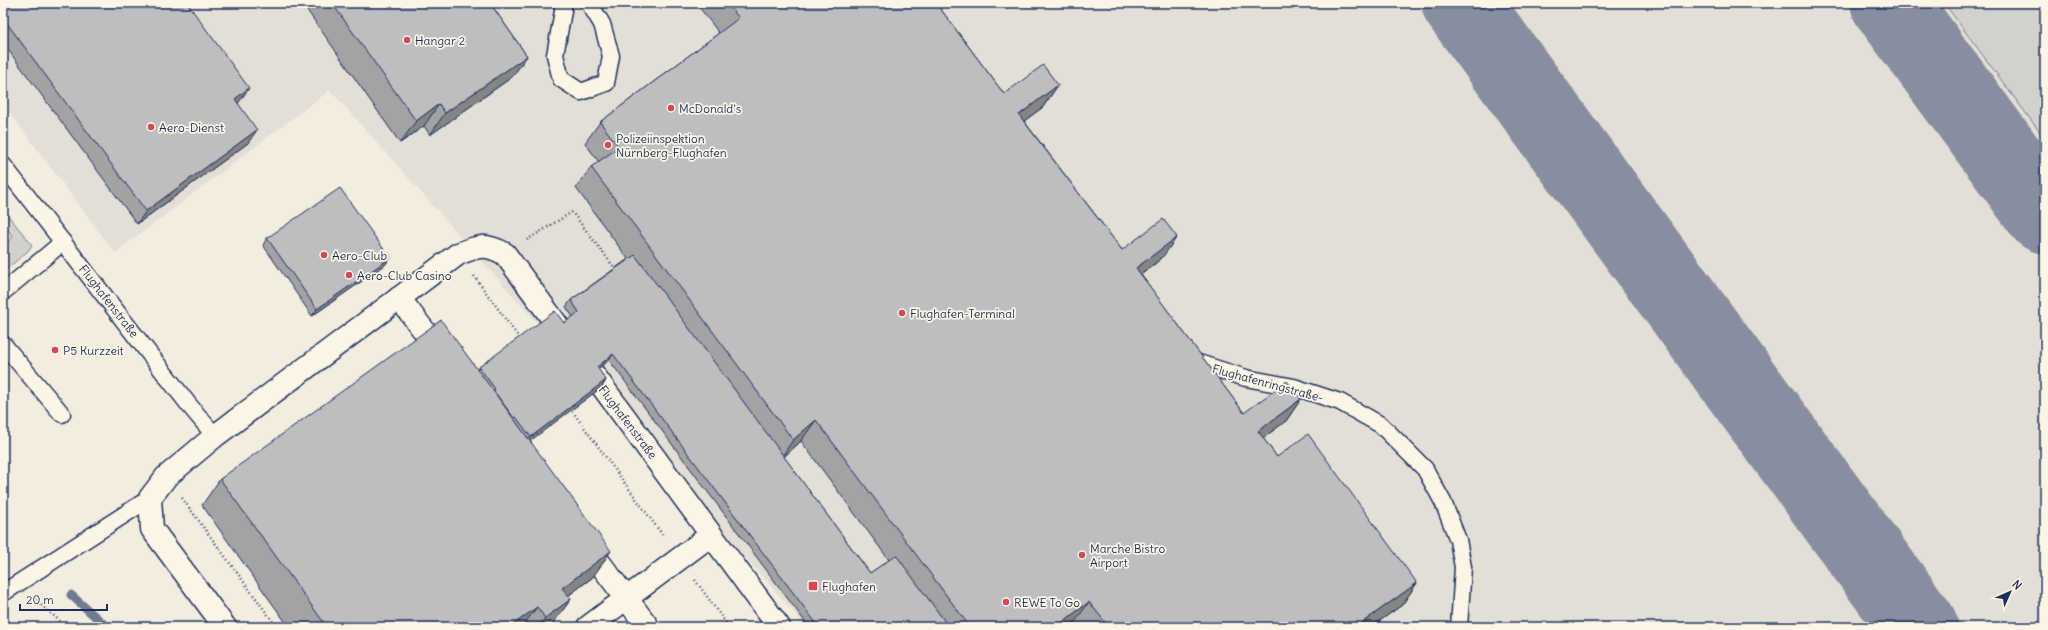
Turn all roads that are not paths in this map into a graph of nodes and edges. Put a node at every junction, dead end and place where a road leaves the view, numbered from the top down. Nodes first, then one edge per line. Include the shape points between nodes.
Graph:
1 (563, 3) edge
2 (589, 3) edge
3 (3, 165) edge
4 (63, 242) junction
5 (3, 292) edge
6 (399, 298) junction
7 (3, 344) edge
8 (1177, 354) edge
9 (456, 373) edge
10 (62, 414) dead end
11 (216, 436) junction
12 (150, 498) junction
13 (570, 523) edge
14 (712, 535) junction
15 (3, 593) edge
16 (627, 599) junction
17 (225, 627) edge
18 (588, 627) edge
19 (648, 627) edge
20 (779, 627) edge
21 (1459, 627) edge

1 - 2 lane via 564,11 555,55 561,79 581,92 606,83 610,56 602,24
3 - 4 lane, Flughafenstraße
4 - 5 lane
4 - 11 lane, Flughafenstraße via 189,405
6 - 9 street
6 - 11 street, Flughafenstraße
6 - 14 street, Flughafenstraße via 458,254 476,246 491,246 505,254
7 - 10 lane
8 - 21 lane, Flughafenringstraße- via 1210,368 1294,387 1340,402 1381,425 1425,469 1443,502 1458,540 1463,567
11 - 12 street, Flughafenstraße via 166,477
12 - 15 lane
12 - 17 street via 152,529
13 - 16 street
14 - 16 street
14 - 20 street, Flughafenstraße
16 - 18 street
16 - 19 street

